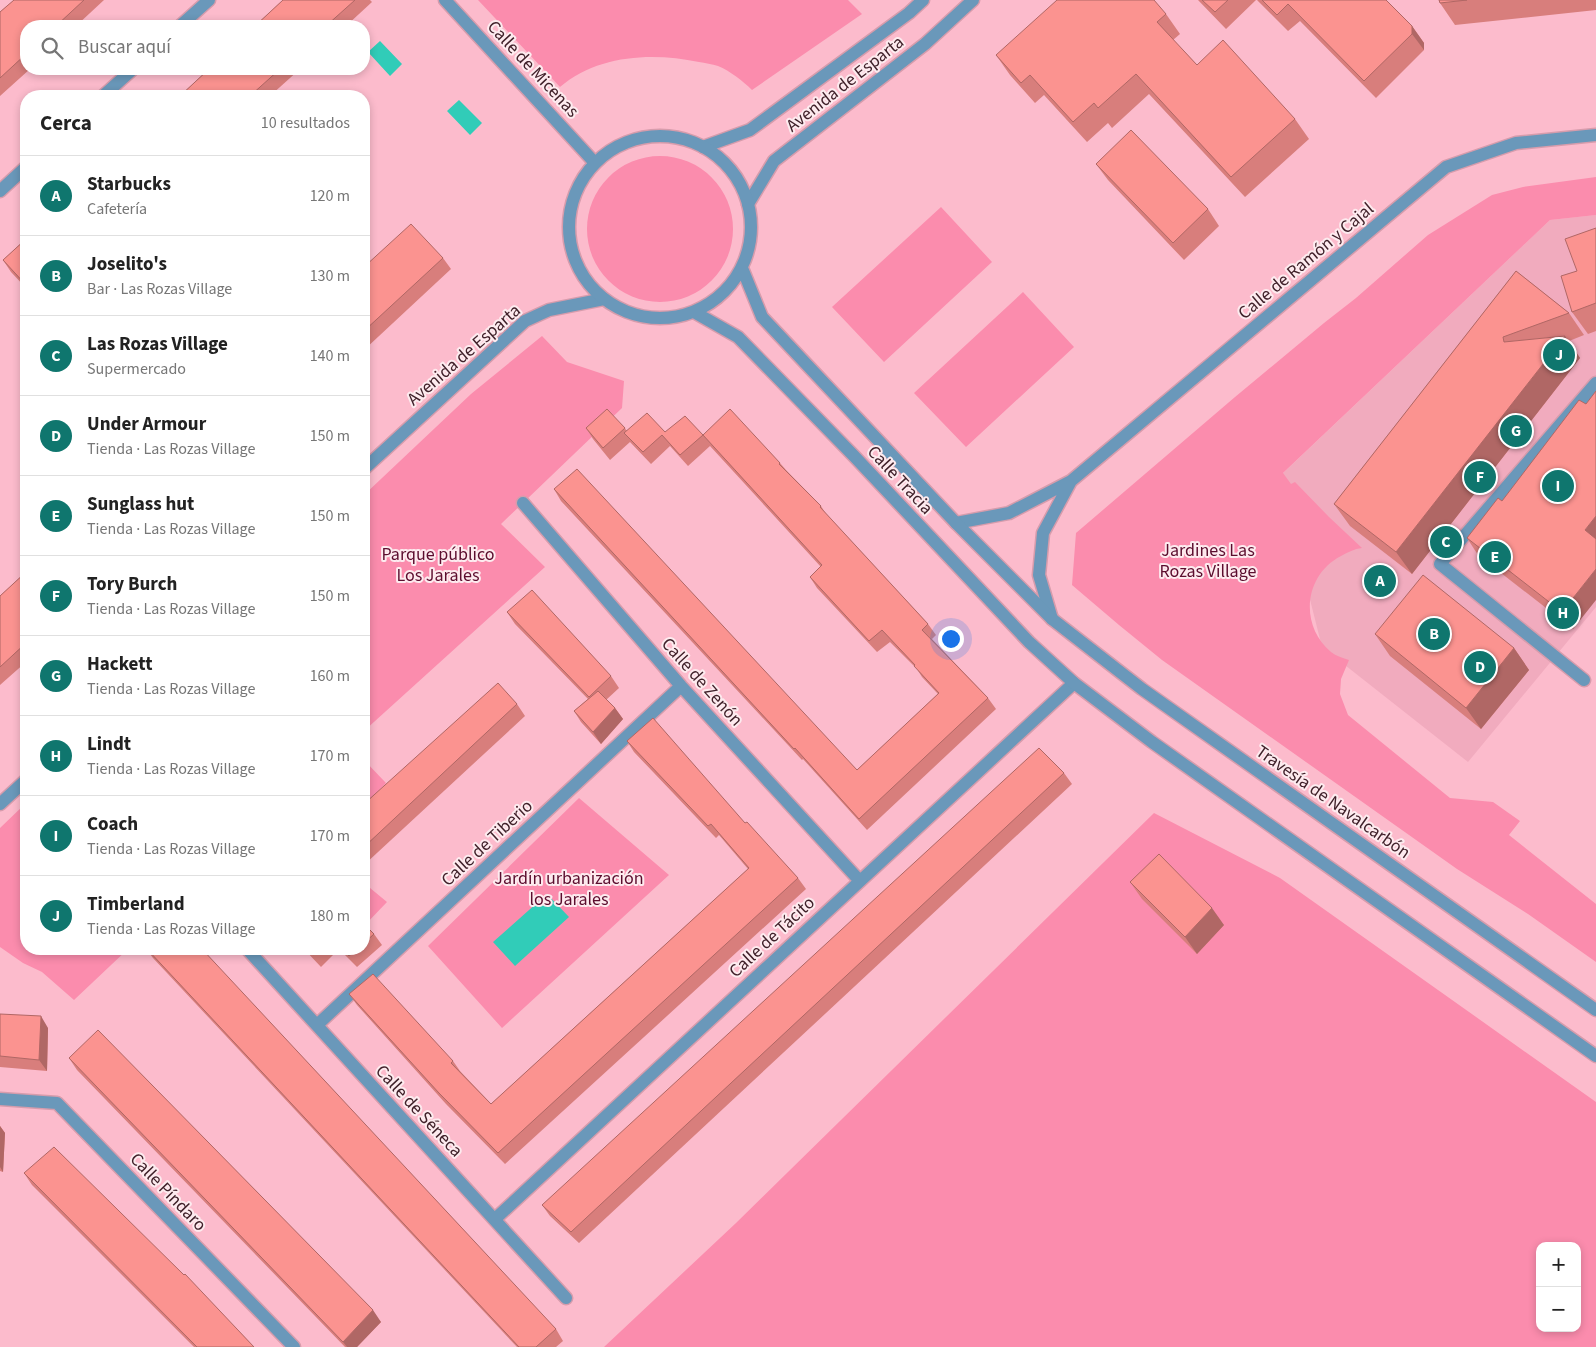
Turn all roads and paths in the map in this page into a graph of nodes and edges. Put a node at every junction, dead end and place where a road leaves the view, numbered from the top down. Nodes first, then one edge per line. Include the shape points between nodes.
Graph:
1 (209, 0) edge
2 (445, 0) edge
3 (923, 0) edge
4 (973, 0) edge
5 (187, 20) edge
6 (126, 75) edge
7 (110, 90) edge
8 (1596, 135) edge
9 (703, 147) junction
10 (595, 163) junction
11 (20, 173) edge
12 (0, 191) edge
13 (748, 204) junction
14 (742, 268) junction
15 (604, 299) junction
16 (694, 312) junction
17 (1596, 383) edge
18 (370, 463) edge
19 (1071, 481) junction
20 (523, 503) dead end
21 (956, 523) junction
22 (1052, 619) junction
23 (1584, 680) dead end
24 (1074, 682) junction
25 (681, 686) junction
26 (20, 786) edge
27 (0, 804) edge
28 (860, 880) junction
29 (253, 955) edge
30 (1596, 1010) edge
31 (317, 1025) junction
32 (1596, 1056) edge
33 (0, 1099) edge
34 (495, 1219) junction
35 (566, 1298) dead end
36 (294, 1347) edge

1 - 5 street
2 - 10 street, Calle de Micenas
3 - 9 street, Avenida de Esparta via 750,130
4 - 13 street, Avenida de Esparta via 925,44 774,161
6 - 7 street
8 - 19 street, Calle de Ramón y Cajal via 1516,144 1446,167
9 - 10 street via 666,136 646,137 610,150
9 - 13 street via 723,161 739,181
10 - 15 street via 579,183 570,207 568,233 574,258 586,281
11 - 12 street
13 - 14 street via 751,236
14 - 16 street via 722,294
14 - 21 street, Calle Tracia via 762,317
15 - 16 street via 624,311 647,317 671,318
15 - 18 street, Avenida de Esparta via 549,310 525,321
16 - 24 street, Calle Tracia via 738,338 1029,642
17 - 23 street via 1440,564
19 - 21 street, Calle de Ramón y Cajal via 1009,513
19 - 22 street, Calle de Ramón y Cajal via 1043,533 1039,575
20 - 25 street, Calle de Zenón
21 - 22 street, Calle Tracia
22 - 30 street, Travesía de Navalcarbón via 1142,689
24 - 28 street, Calle de Tácito
24 - 32 street via 1152,742
25 - 28 street, Calle de Zenón
25 - 31 street, Calle de Tiberio
26 - 27 street
28 - 34 street, Calle de Tácito
29 - 31 street, Calle de Séneca
31 - 34 street, Calle de Séneca
33 - 36 street, Calle Píndaro via 57,1103
34 - 35 street, Calle de Séneca

